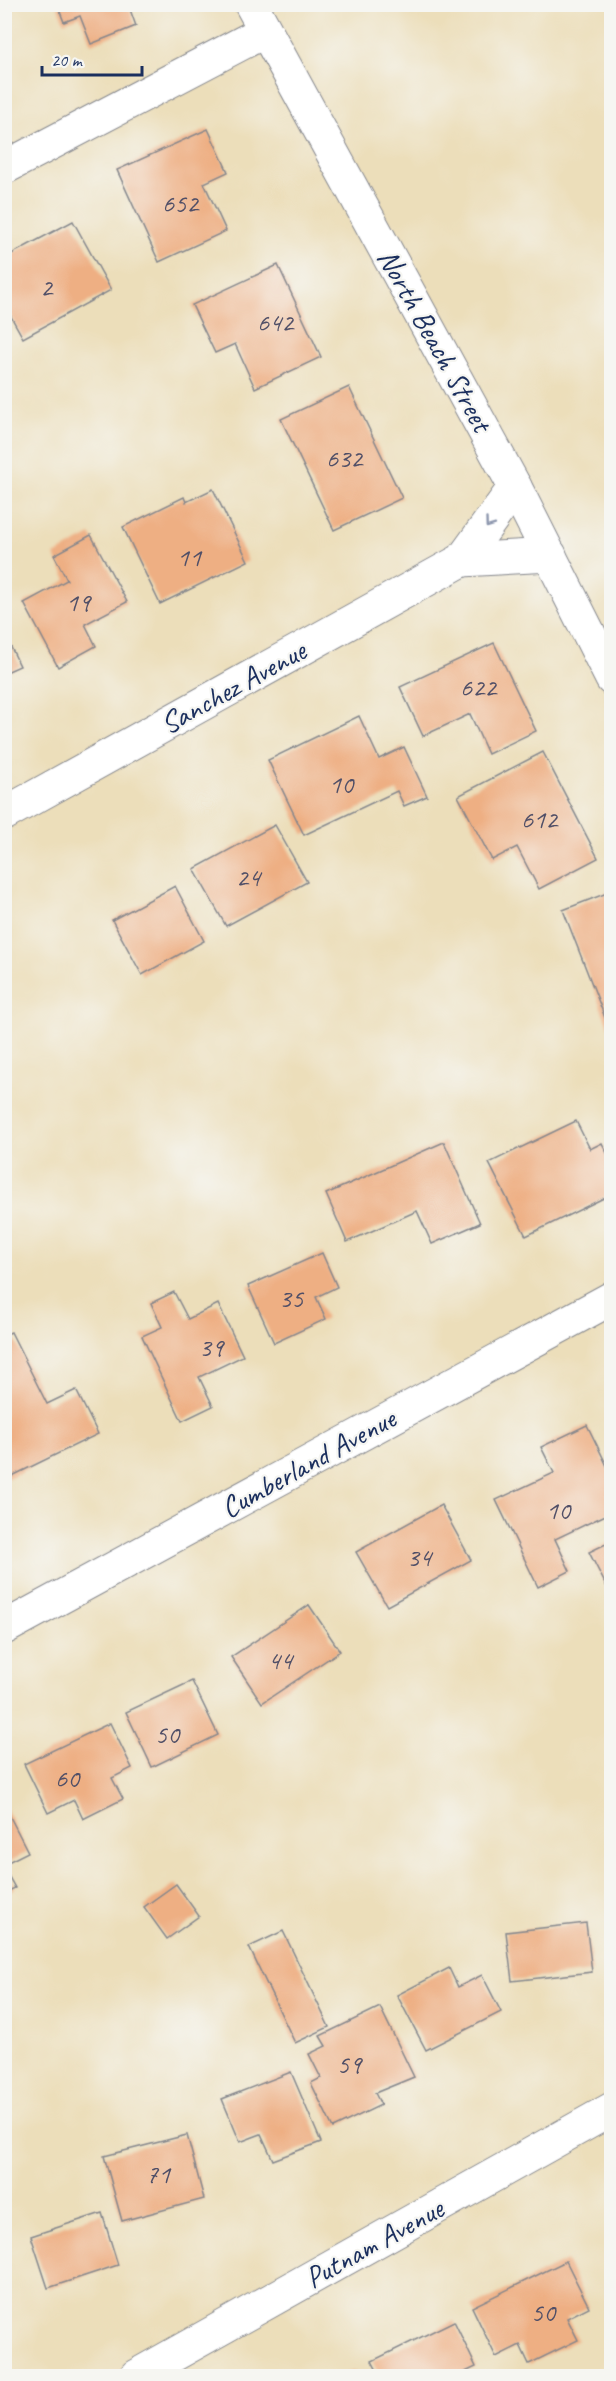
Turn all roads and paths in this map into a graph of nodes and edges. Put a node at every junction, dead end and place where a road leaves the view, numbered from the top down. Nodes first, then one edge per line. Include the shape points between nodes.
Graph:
1 (258, 18) edge
2 (4, 168) edge
3 (515, 487) junction
4 (550, 555) junction
5 (462, 560) junction
6 (612, 679) edge
7 (4, 814) edge
8 (612, 1298) edge
9 (4, 1628) edge
10 (612, 2109) edge
11 (136, 2376) edge

1 - 2 street
1 - 3 street, North Beach Street
3 - 4 street, North Beach Street
3 -> 5 street, Sanchez Avenue
4 - 5 street, Sanchez Avenue
4 - 6 street, North Beach Street
5 - 7 street, Sanchez Avenue
8 - 9 street, Cumberland Avenue
10 - 11 street, Putnam Avenue

